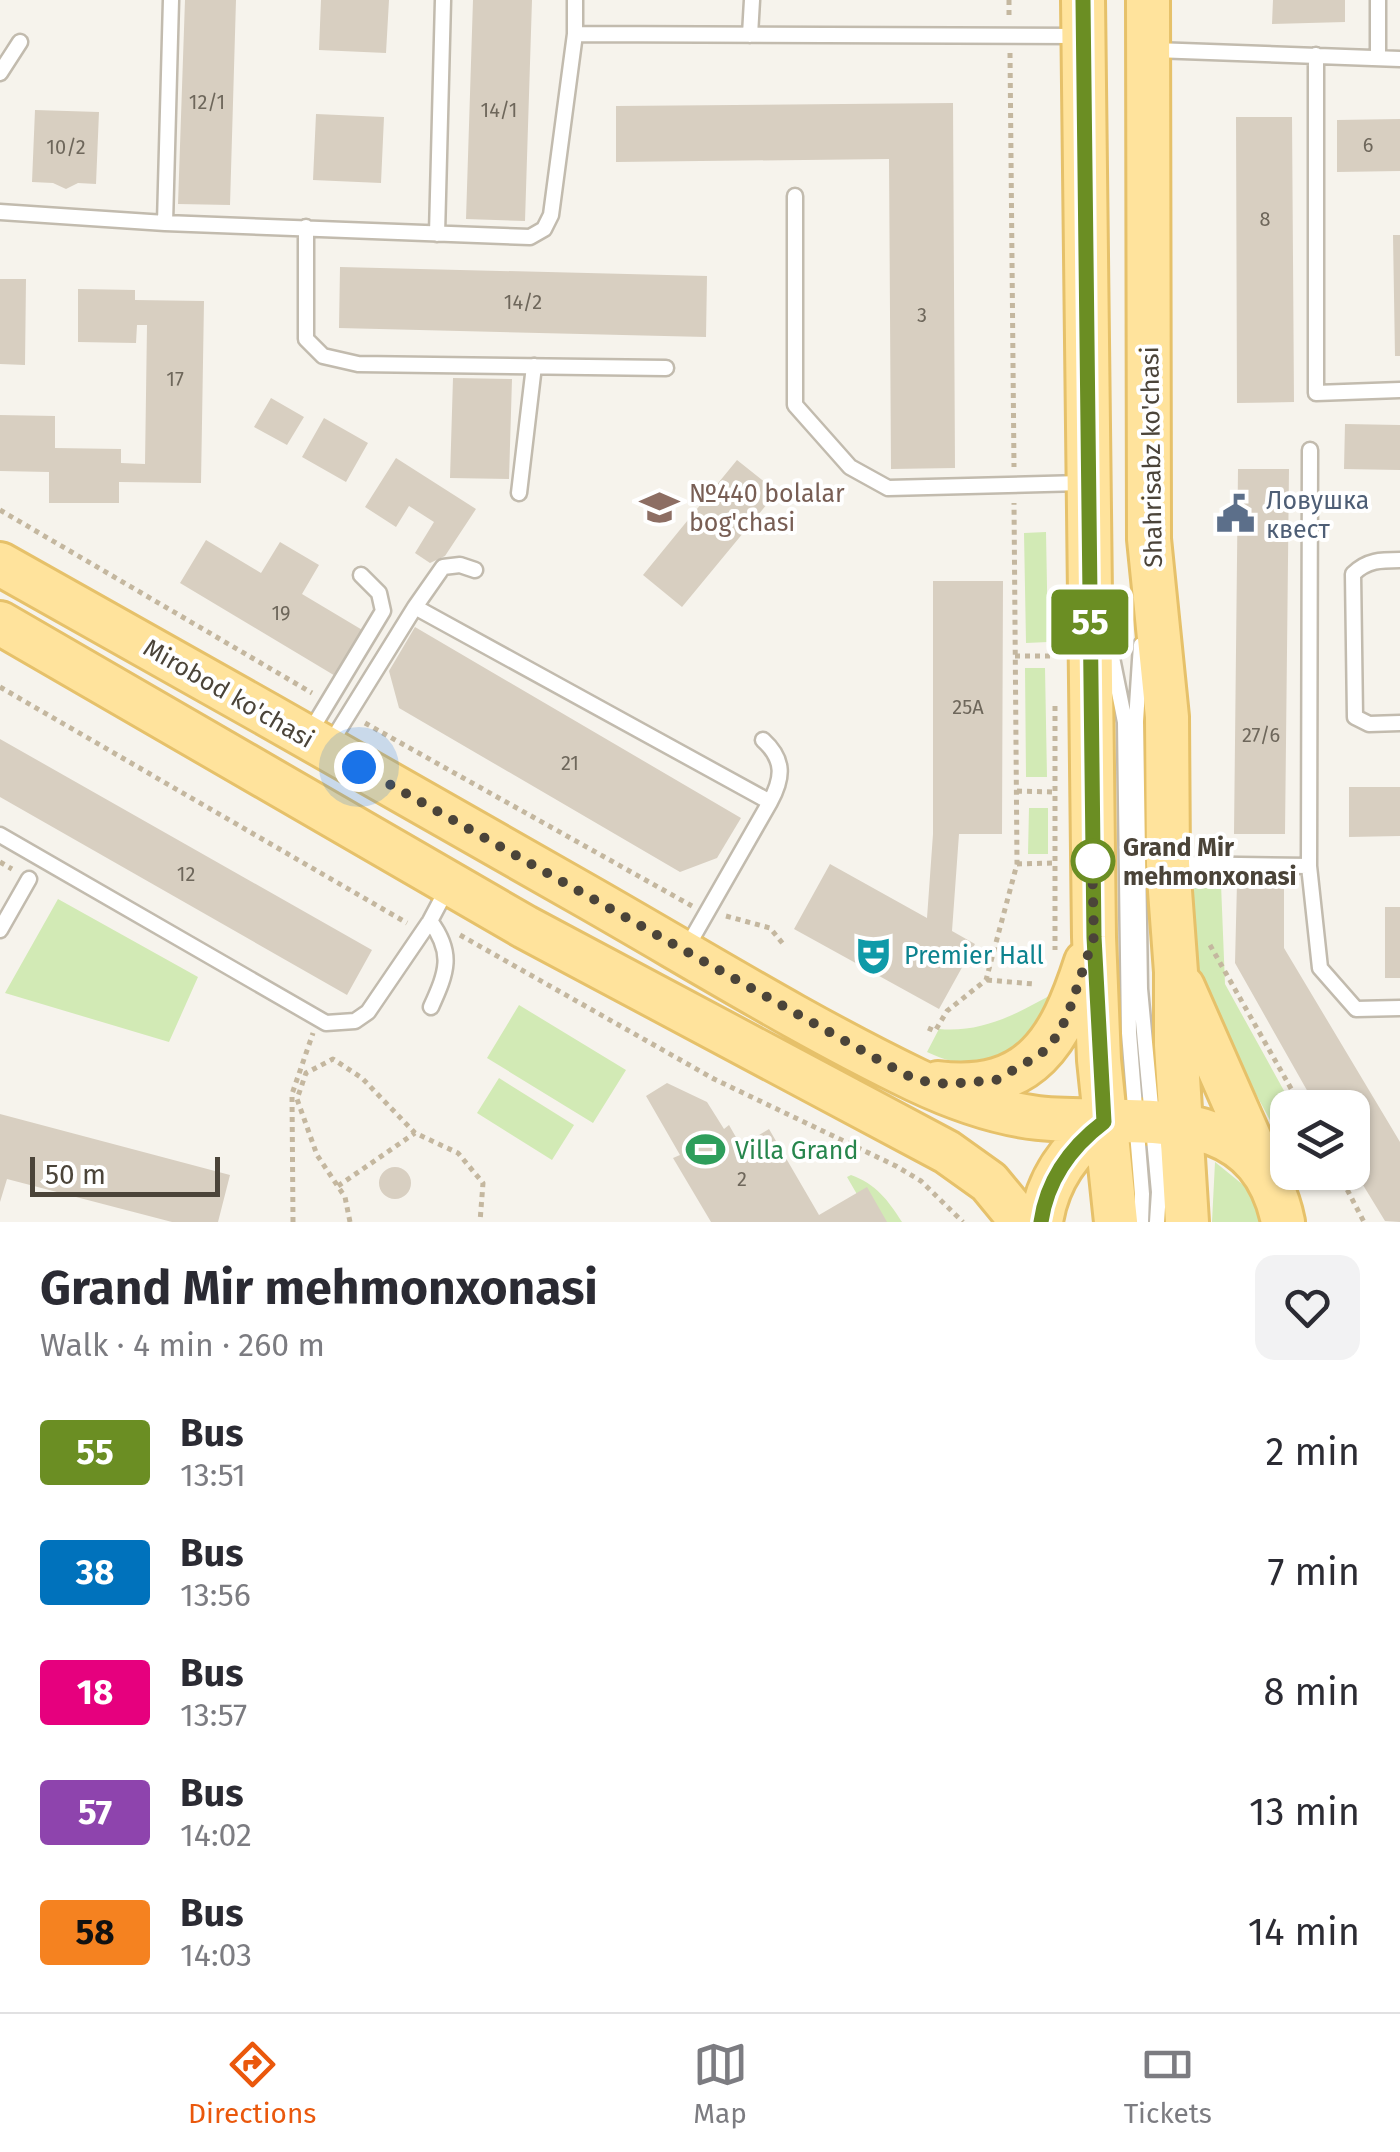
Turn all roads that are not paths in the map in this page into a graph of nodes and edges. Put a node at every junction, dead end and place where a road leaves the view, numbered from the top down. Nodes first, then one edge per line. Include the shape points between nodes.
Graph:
1 (171, 0) edge
2 (444, 0) edge
3 (575, 0) edge
4 (752, 0) edge
5 (1148, 0) edge
6 (1378, 0) edge
7 (1083, 18) edge
8 (574, 34) junction
9 (750, 36) junction
10 (20, 42) dead end
11 (1148, 50) junction
12 (1316, 55) junction
13 (1378, 58) junction
14 (1400, 59) edge
15 (0, 73) edge
16 (795, 196) dead end
17 (0, 212) edge
18 (165, 223) junction
19 (306, 226) junction
20 (437, 234) junction
21 (534, 366) junction
22 (666, 368) dead end
23 (1400, 390) edge
24 (1310, 450) dead end
25 (1088, 482) junction
26 (518, 492) dead end
27 (1089, 539) junction
28 (1149, 540) junction
29 (1400, 560) edge
30 (0, 564) edge
31 (474, 570) dead end
32 (360, 575) dead end
33 (415, 607) junction
34 (0, 623) edge
35 (1400, 724) edge
36 (327, 733) junction
37 (764, 740) dead end
38 (770, 802) junction
39 (0, 836) edge
40 (1168, 864) junction
41 (1309, 866) junction
42 (553, 877) junction
43 (29, 879) dead end
44 (450, 884) junction
45 (430, 921) junction
46 (524, 927) junction
47 (0, 930) edge
48 (1094, 937) junction
49 (684, 952) junction
50 (1176, 972) junction
51 (765, 998) junction
52 (432, 1007) dead end
53 (1400, 1008) edge
54 (738, 1042) junction
55 (916, 1080) junction
56 (884, 1121) junction
57 (1144, 1122) junction
58 (1283, 1212) edge
59 (990, 1222) edge
60 (1022, 1222) edge
61 (1040, 1222) edge
62 (1116, 1222) edge
63 (1141, 1222) edge
64 (1157, 1222) edge
65 (1187, 1222) edge

1 - 18 lane
2 - 20 lane
3 - 8 lane
4 - 9 lane
5 - 11 main road, Shahrisabz ko'chasi
6 - 13 lane
7 - 9 lane via 1010,38
7 - 25 main road, Shahrisabz ko'chasi
8 - 9 lane
8 - 20 lane via 544,229 530,237
10 - 15 lane
11 - 12 lane
11 - 28 main road, Shahrisabz ko'chasi
12 - 13 lane
12 - 23 lane via 1316,394
13 - 14 lane
16 - 25 lane via 795,405 850,468 888,488
17 - 18 lane
18 - 19 lane
19 - 20 lane
19 - 21 lane via 306,339 323,356 358,364
21 - 22 lane
21 - 26 lane
24 - 41 lane
25 - 27 main road, Shahrisabz ko'chasi
27 - 48 main road, Shahrisabz ko'chasi
27 - 57 lane via 1125,722 1128,990
28 - 40 main road, Shahrisabz ko'chasi via 1168,717
28 - 57 lane via 1136,721
29 - 35 lane via 1375,560 1353,574 1355,717
30 - 36 main road, Mirobod ko'chasi
31 - 33 lane via 444,567
32 - 36 lane via 379,593 383,612
33 - 36 lane
33 - 38 lane
34 - 44 main road
36 - 42 main road, Mirobod ko'chasi
37 - 38 lane via 780,766
38 - 49 lane
39 - 45 lane via 318,1020 345,1023 368,1012
40 - 41 lane
40 - 50 main road, Shahrisabz ko'chasi
41 - 53 lane via 1320,968 1356,1008
42 - 46 main road via 551,910
42 - 49 main road, Mirobod ko'chasi
43 - 47 lane
44 - 45 lane
44 - 46 main road
45 - 52 lane via 447,956
46 - 54 main road
48 - 55 main road via 1068,1014 1041,1054 980,1083
48 - 57 main road, Shahrisabz ko'chasi
49 - 51 main road, Mirobod ko'chasi
50 - 57 main road, Shahrisabz ko'chasi via 1176,1045
50 - 58 main road, Shahrisabz ko'chasi
51 - 54 main road via 739,1015
51 - 55 main road, Mirobod ko'chasi
54 - 56 main road
55 - 57 main road, Mirobod ko'chasi via 1004,1113
56 - 59 main road
56 - 60 main road via 969,1166
57 - 58 main road, Mirobod ko'chasi via 1205,1129 1234,1145 1250,1158
57 - 61 main road via 1085,1137 1058,1171
57 - 62 main road
57 - 63 lane
57 - 64 lane via 1159,1192
57 - 65 main road, Shahrisabz ko'chasi

